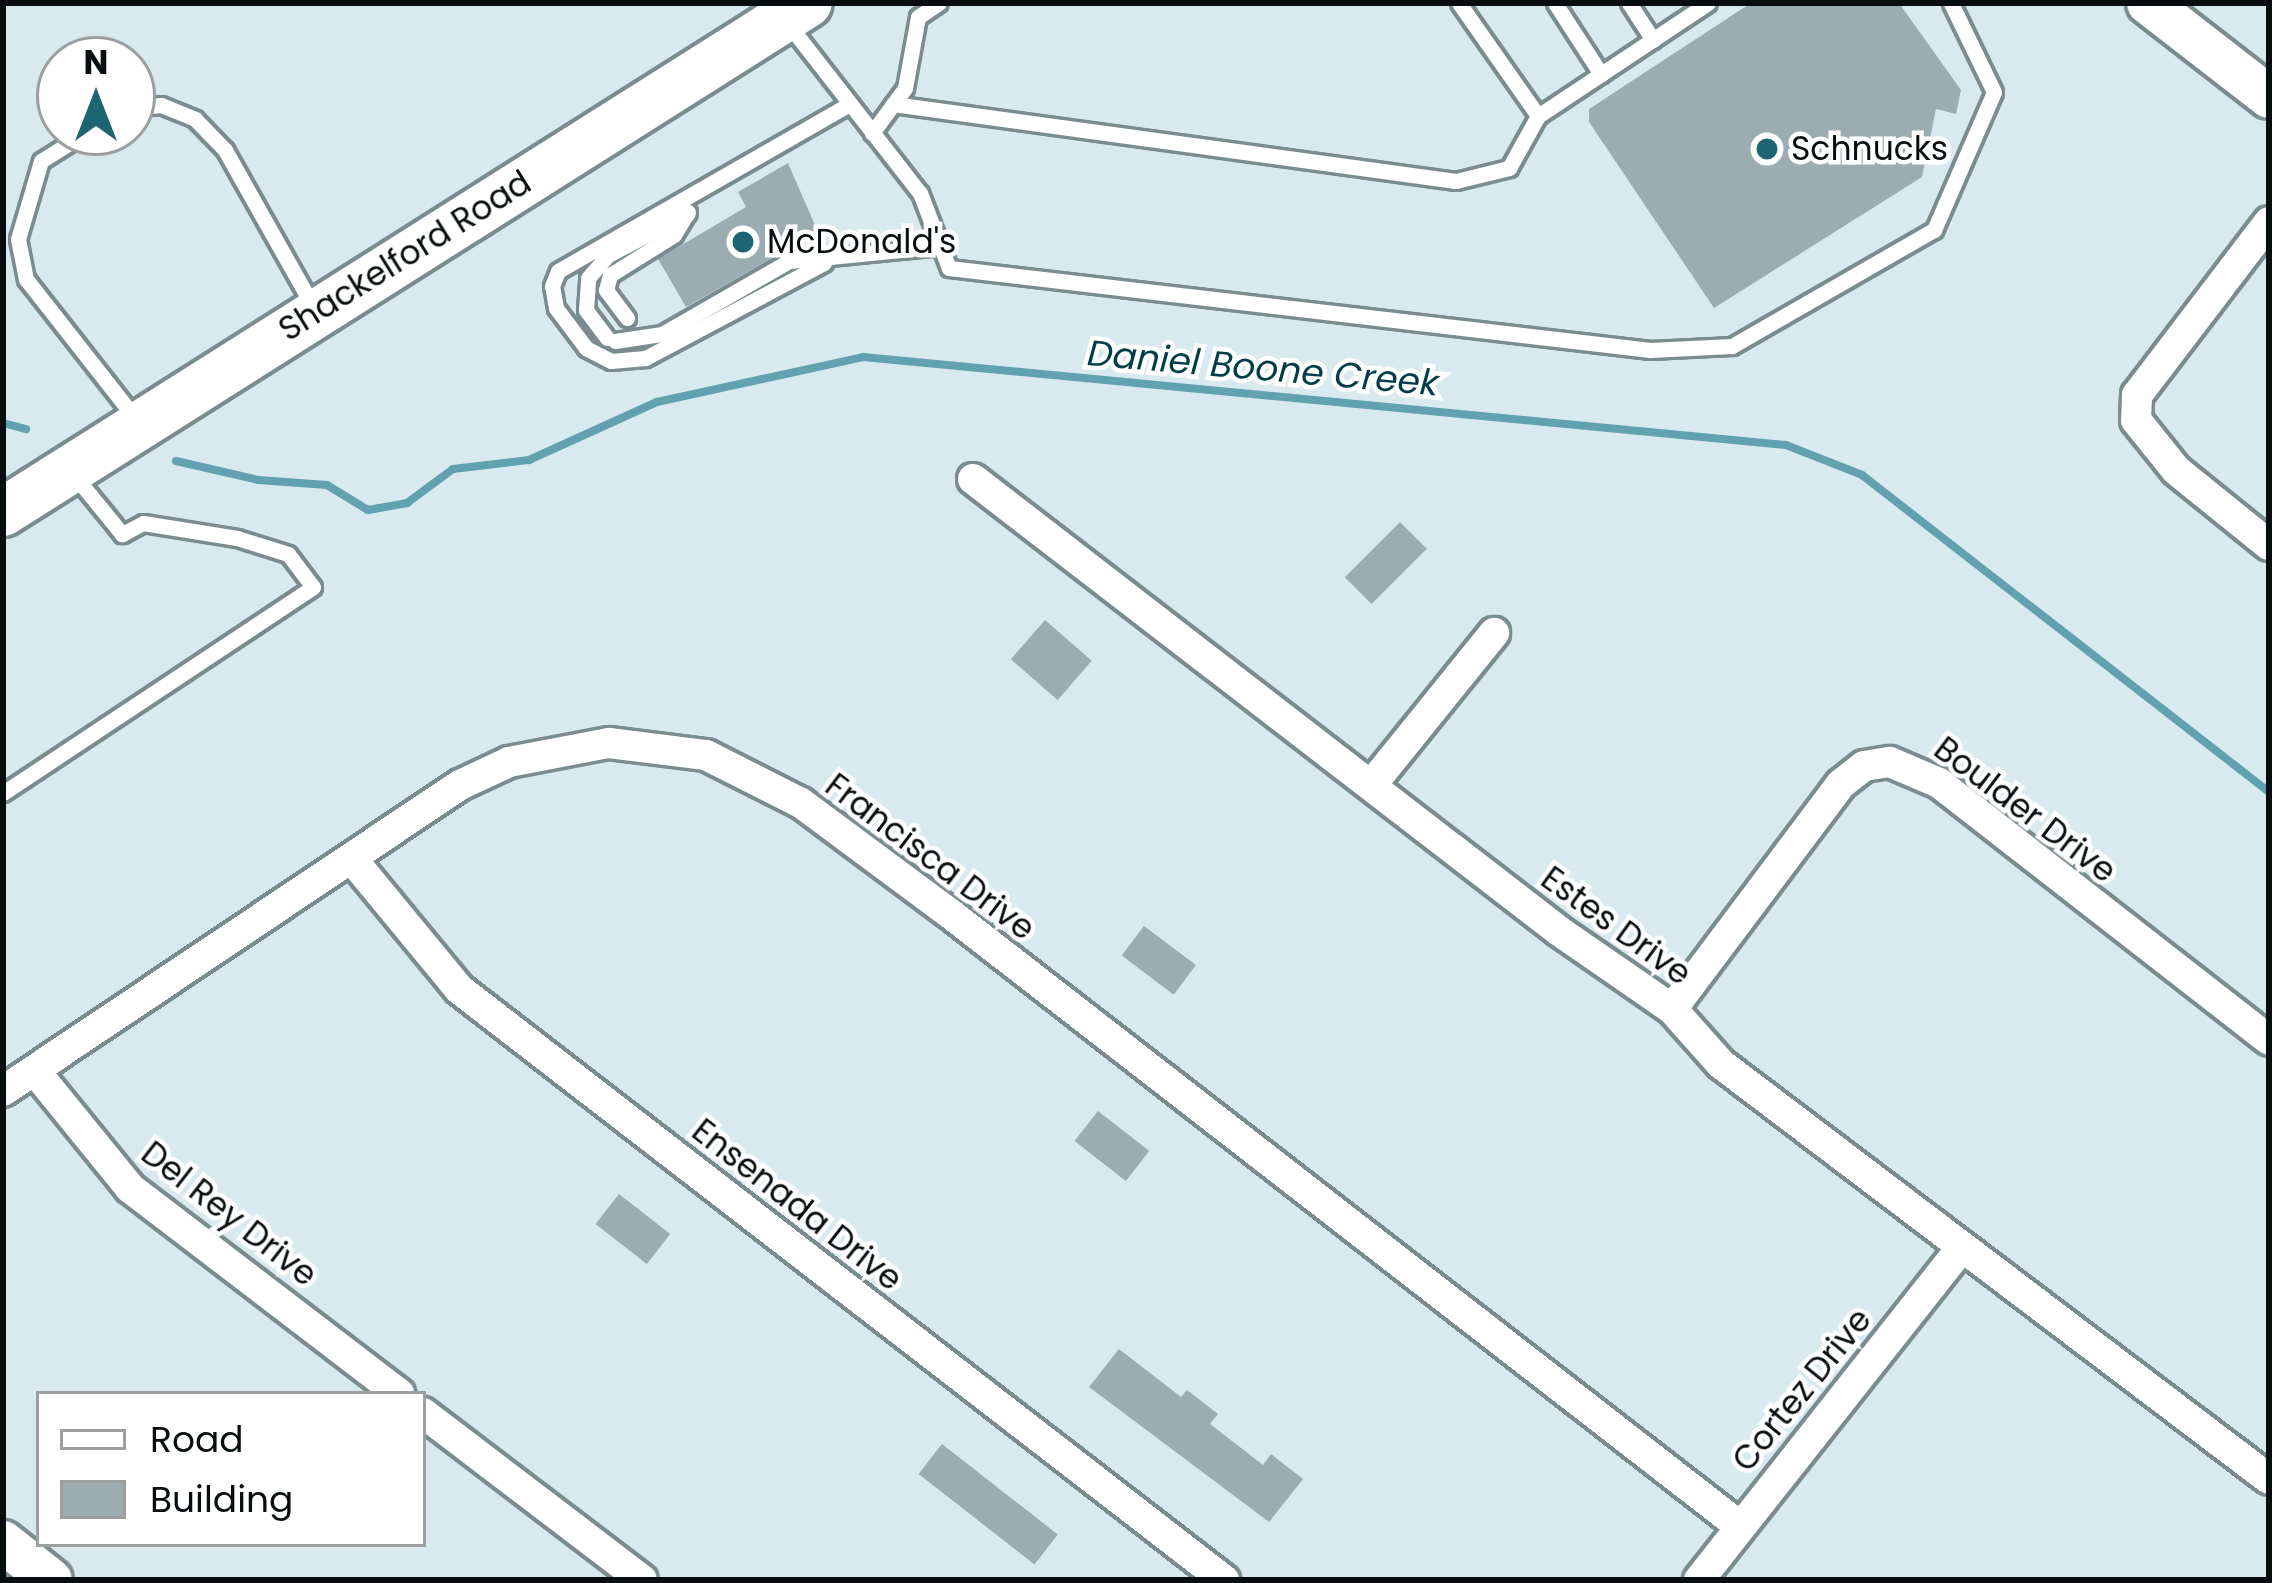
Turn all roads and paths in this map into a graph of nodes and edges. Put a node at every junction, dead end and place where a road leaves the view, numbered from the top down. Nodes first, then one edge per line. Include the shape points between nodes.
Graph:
1 (939, 3) edge
2 (1459, 3) edge
3 (1555, 3) edge
4 (1629, 3) edge
5 (1708, 3) edge
6 (1952, 3) edge
7 (2150, 4) edge
8 (789, 8) edge
9 (1653, 40) junction
10 (1601, 74) junction
11 (2269, 97) edge
12 (850, 104) junction
13 (893, 104) junction
14 (156, 106) edge
15 (1538, 116) junction
16 (872, 133) junction
17 (49, 156) edge
18 (694, 192) junction
19 (688, 213) junction
20 (2269, 222) edge
21 (941, 246) junction
22 (824, 263) junction
23 (316, 312) junction
24 (662, 334) junction
25 (140, 424) junction
26 (70, 470) junction
27 (973, 479) dead end
28 (3, 512) edge
29 (2269, 545) edge
30 (1494, 633) dead end
31 (1372, 783) junction
32 (3, 793) edge
33 (352, 860) junction
34 (1672, 1009) junction
35 (2269, 1040) edge
36 (35, 1071) junction
37 (3, 1091) edge
38 (1962, 1247) junction
39 (395, 1391) edge
40 (426, 1415) edge
41 (2269, 1479) edge
42 (1737, 1524) junction
43 (3, 1542) edge
44 (51, 1580) edge
45 (643, 1580) edge
46 (1224, 1580) edge
47 (1699, 1580) edge

1 - 13 lane via 918,17 905,88
2 - 15 lane
3 - 10 lane
4 - 9 lane
5 - 9 lane
6 - 21 lane via 1994,92 1934,230 1732,346 1650,350 949,268
7 - 11 street
8 - 12 lane
8 - 23 main road, Shackelford Road
9 - 10 lane
10 - 15 lane
12 - 16 lane
12 - 18 lane
13 - 15 lane via 1456,181 1509,168
13 - 16 lane
14 - 23 lane via 195,119 225,150
16 - 21 lane via 920,194
17 - 25 lane via 18,238 36,293
18 - 19 lane
18 - 22 lane via 558,271 556,308 586,348 611,361 645,358
19 - 24 lane via 674,236 610,275 606,290 631,321
19 - 24 lane via 608,255 588,278 586,310 611,340
20 - 29 street via 2137,395 2136,420 2176,470
21 - 22 lane
22 - 24 lane via 790,261
23 - 25 main road, Shackelford Road
25 - 26 main road, Shackelford Road
26 - 28 main road, Shackelford Road
26 - 32 lane via 122,534 143,523 237,538 288,554 313,587
27 - 31 street, Estes Drive
30 - 31 street
31 - 34 street, Estes Drive via 1559,932
33 - 36 street, Francisca Drive
33 - 42 street, Francisca Drive via 460,784 560,750 655,746 752,774 948,912
33 - 46 street, Ensenada Drive via 459,989
34 - 35 street, Boulder Drive via 1841,784 1864,766 1890,762 1940,783
34 - 38 street, Estes Drive via 1721,1064
36 - 37 street, Francisca Drive
36 - 39 street, Del Rey Drive via 130,1188
38 - 41 street, Estes Drive
38 - 42 street, Cortez Drive via 1798,1459
40 - 45 street
42 - 47 street, Cortez Drive
43 - 44 street

